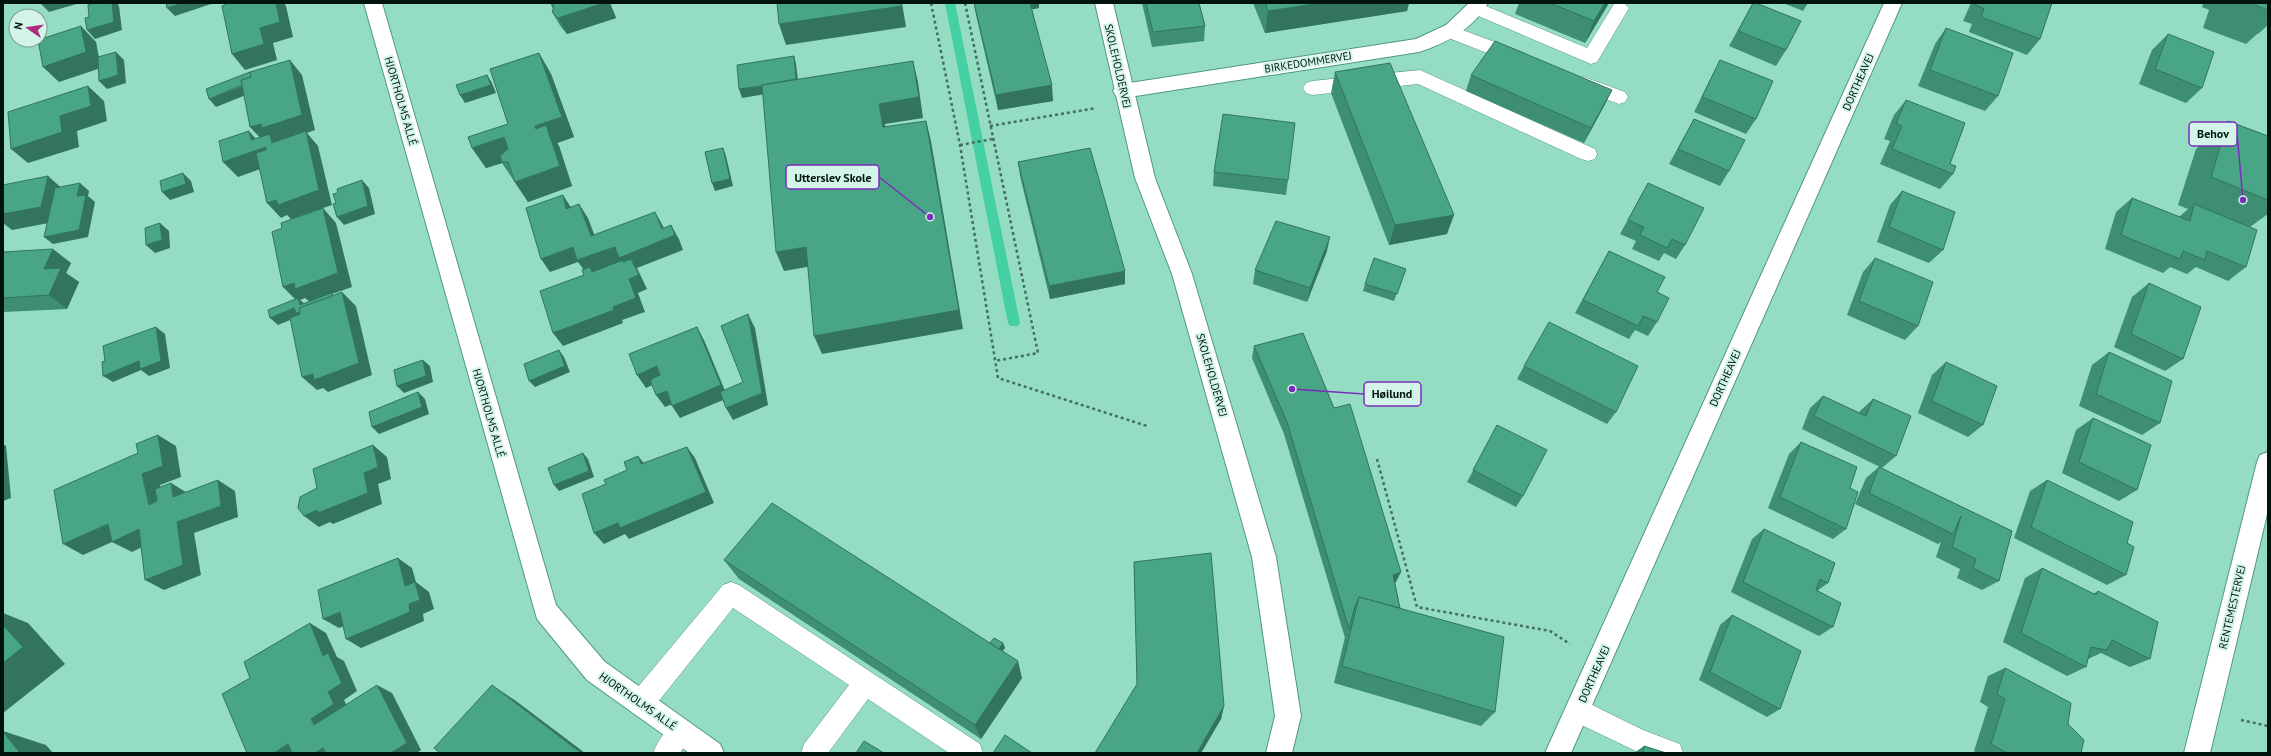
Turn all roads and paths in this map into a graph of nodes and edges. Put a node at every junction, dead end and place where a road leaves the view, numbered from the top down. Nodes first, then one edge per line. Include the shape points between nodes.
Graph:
1 (373, 3) edge
2 (930, 3) edge
3 (965, 3) edge
4 (1104, 3) edge
5 (1893, 3) edge
6 (1477, 5) edge
7 (1620, 8) dead end
8 (1452, 32) junction
9 (1532, 63) edge
10 (1568, 77) edge
11 (1312, 88) dead end
12 (1124, 97) junction
13 (1619, 97) dead end
14 (990, 126) junction
15 (993, 139) junction
16 (960, 145) junction
17 (1588, 154) dead end
18 (995, 361) junction
19 (1147, 426) dead end
20 (1377, 459) dead end
21 (2268, 462) edge
22 (1599, 663) junction
23 (866, 682) junction
24 (641, 703) junction
25 (1578, 710) junction
26 (681, 732) junction
27 (665, 753) edge
28 (711, 753) edge
29 (813, 753) edge
30 (971, 753) edge
31 (1279, 753) edge
32 (1558, 753) edge
33 (1671, 753) edge
34 (2197, 753) edge

1 - 24 street, HJORTHOLMS ALLÉ via 546,611 596,671
2 - 16 path
3 - 14 path
4 - 12 street, SKOLEHOLDERVEJ
5 - 22 street, DORTHEAVEJ
6 - 7 lane via 1591,57
6 - 8 street, BIRKEDOMMERVEJ
8 - 9 lane
8 - 12 street, BIRKEDOMMERVEJ via 1419,45
10 - 13 lane
11 - 17 lane via 1420,77
12 - 14 path
12 - 31 street, SKOLEHOLDERVEJ via 1145,178 1182,274 1264,557 1288,716
14 - 15 path
15 - 16 path
15 - 18 path via 1038,353
16 - 18 path
18 - 19 path via 998,378
20 - 22 path via 1417,607 1550,631
21 - 34 street, RENTEMESTERVEJ
22 - 25 street, DORTHEAVEJ
23 - 24 lane via 732,593
23 - 29 lane
23 - 30 lane
24 - 26 street, HJORTHOLMS ALLÉ
25 - 32 street, DORTHEAVEJ
25 - 33 lane
26 - 27 lane
26 - 28 street, HJORTHOLMS ALLÉ

